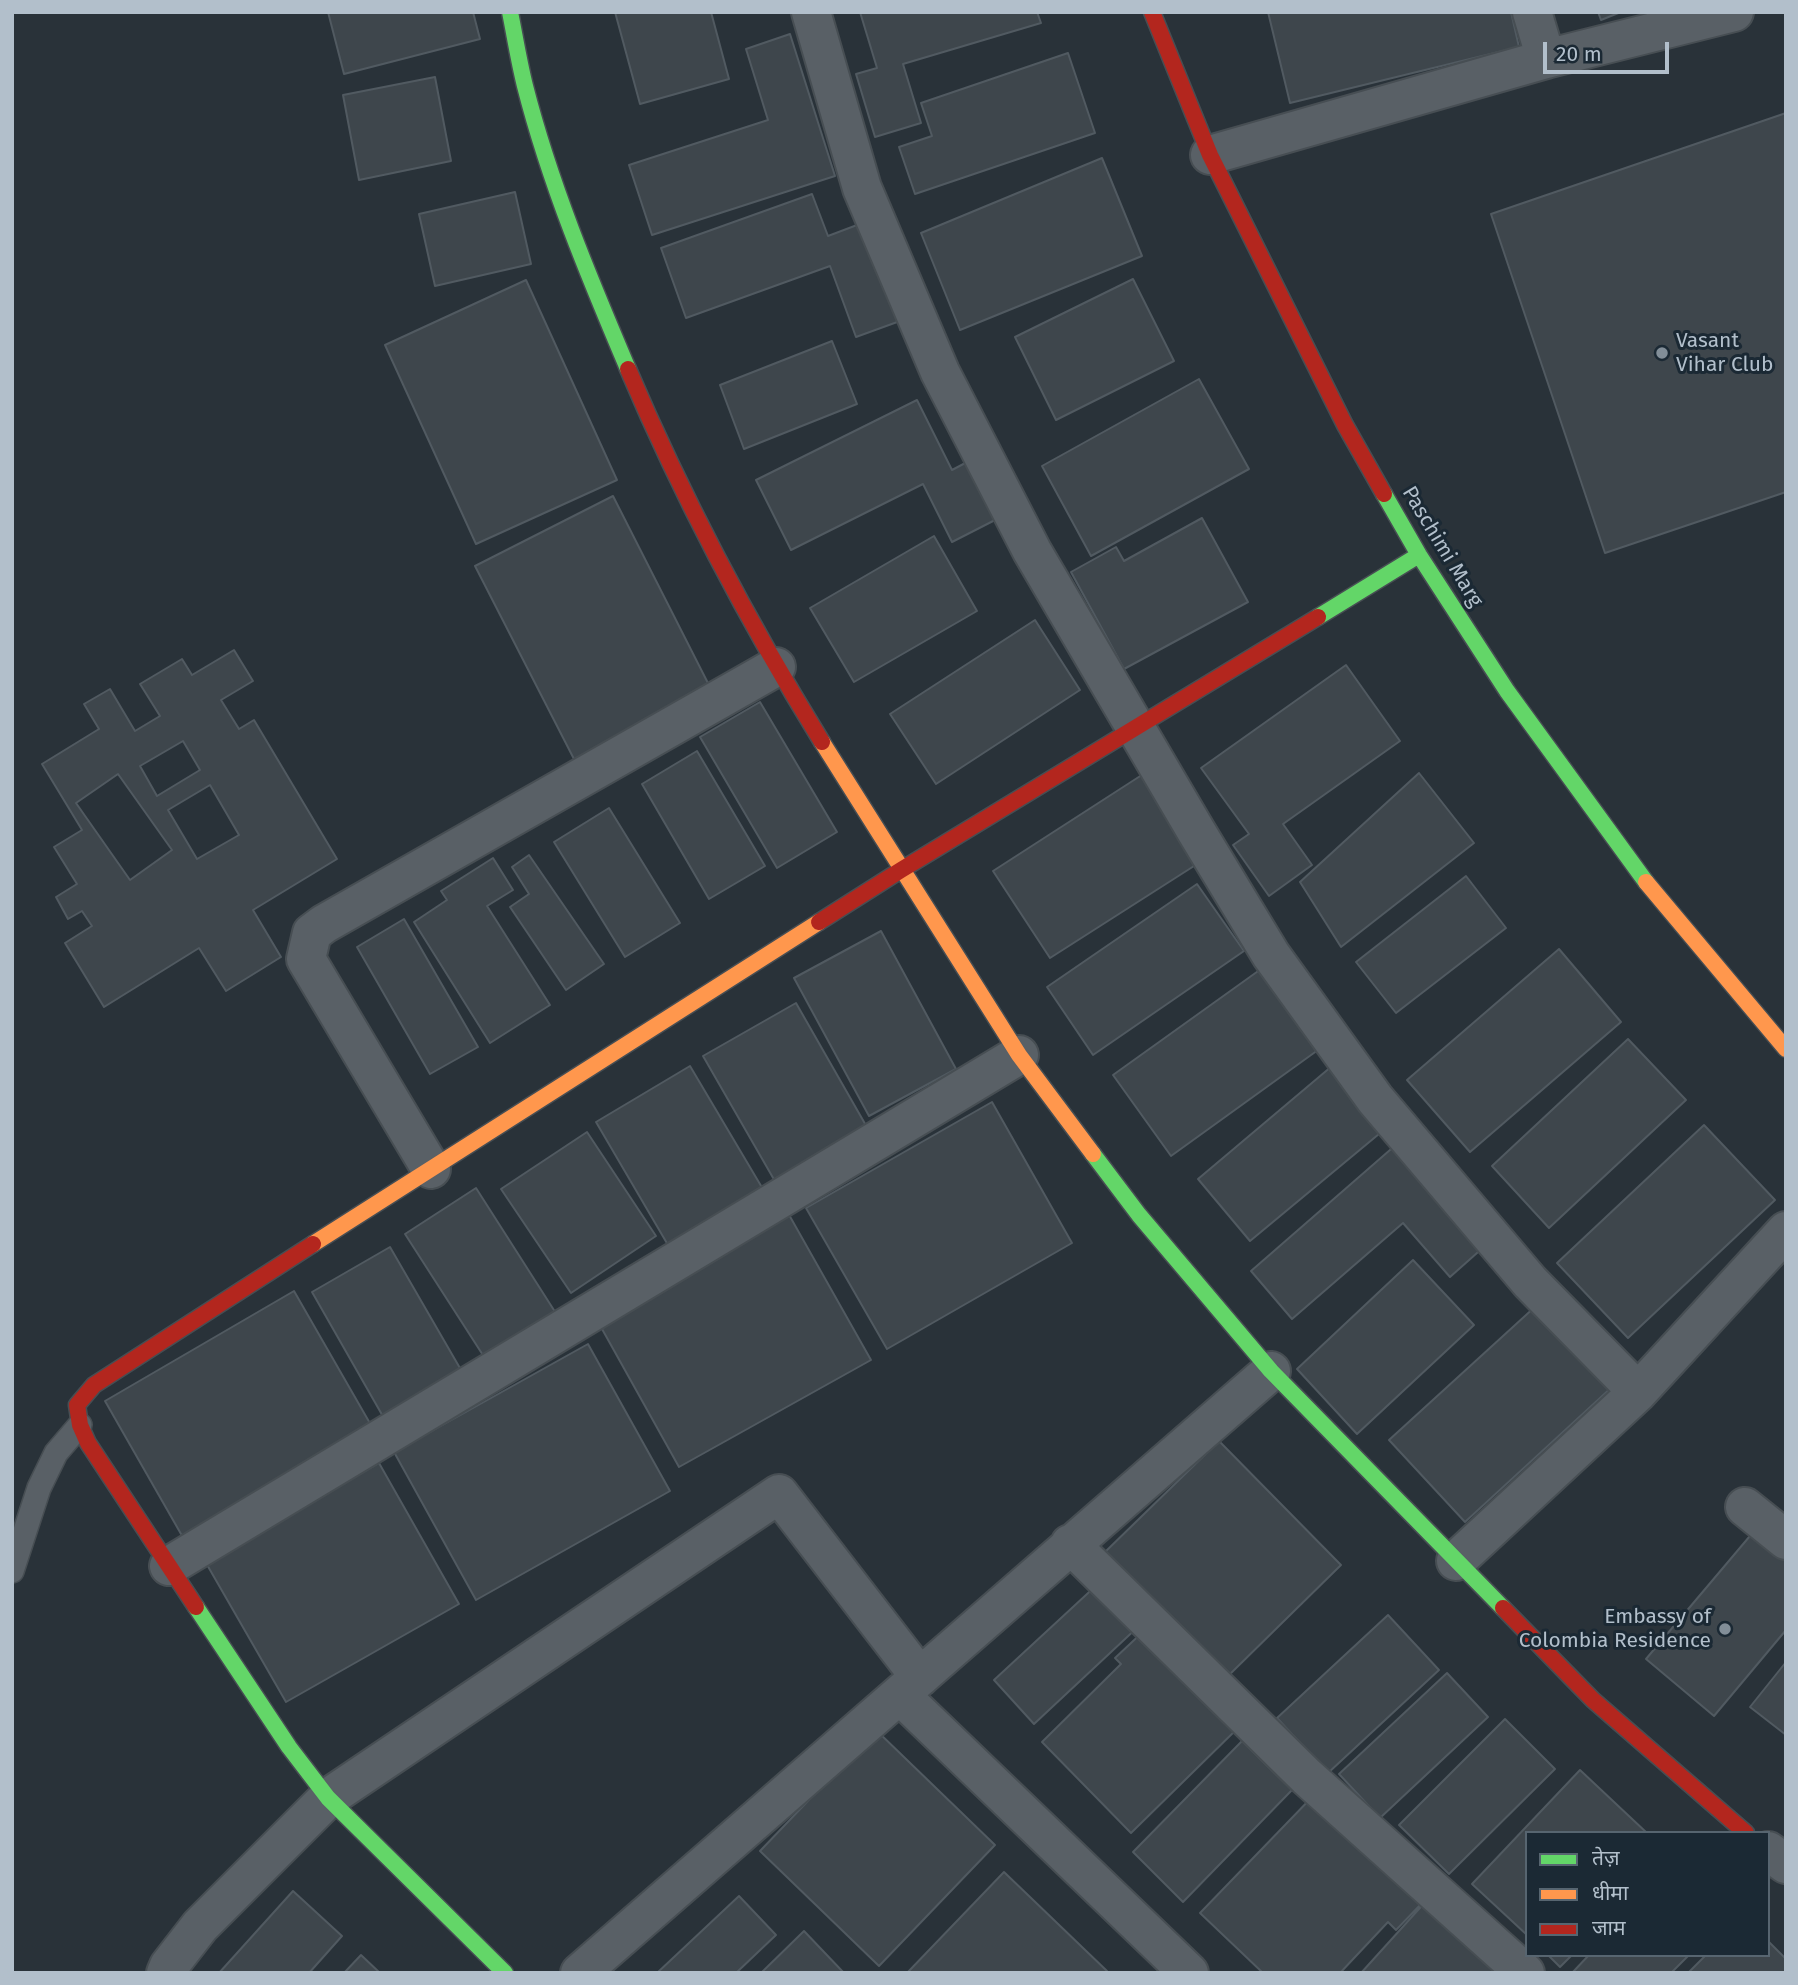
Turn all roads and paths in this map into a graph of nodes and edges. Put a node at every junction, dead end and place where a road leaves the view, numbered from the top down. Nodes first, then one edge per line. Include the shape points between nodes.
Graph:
1 (510, 12) edge
2 (811, 12) edge
3 (1152, 12) edge
4 (1532, 12) edge
5 (1734, 12) edge
6 (1546, 59) junction
7 (1210, 155) junction
8 (1419, 555) junction
9 (776, 667) junction
10 (1138, 729) junction
11 (901, 870) junction
12 (1786, 1049) edge
13 (1019, 1055) junction
14 (431, 1169) junction
15 (1786, 1231) edge
16 (1271, 1371) junction
17 (1638, 1392) junction
18 (80, 1425) junction
19 (1745, 1507) dead end
20 (1786, 1540) edge
21 (1070, 1544) junction
22 (1456, 1561) junction
23 (169, 1566) junction
24 (12, 1571) edge
25 (910, 1686) junction
26 (328, 1798) junction
27 (1744, 1831) edge
28 (1770, 1852) edge
29 (1786, 1864) edge
30 (166, 1973) edge
31 (505, 1973) edge
32 (580, 1973) edge
33 (1189, 1973) edge
34 (1525, 1973) edge

1 - 9 street via 525,86 582,261 643,404
2 - 10 street via 862,188 940,372 1032,551
3 - 7 street, Paschimi Marg
4 - 6 street
5 - 6 street
6 - 7 street
7 - 8 street, Paschimi Marg via 1345,425
8 - 10 street
8 - 12 street, Paschimi Marg via 1507,691 1643,878
9 - 11 street
9 - 14 street via 312,933 306,959
10 - 11 street
10 - 17 street via 1271,955 1375,1098 1530,1282
11 - 13 street
11 - 14 street
13 - 16 street via 1139,1214
13 - 23 street
14 - 18 street via 94,1385 77,1405
15 - 17 street
16 - 21 street
16 - 22 street
17 - 22 street
18 - 23 street
18 - 24 lane via 56,1453 39,1488
19 - 20 street
21 - 25 street
21 - 34 street via 1307,1777
22 - 27 street via 1593,1700
23 - 26 street
25 - 26 street via 779,1494
25 - 32 street
25 - 33 street
26 - 30 street via 200,1926
26 - 31 street
28 - 29 street

